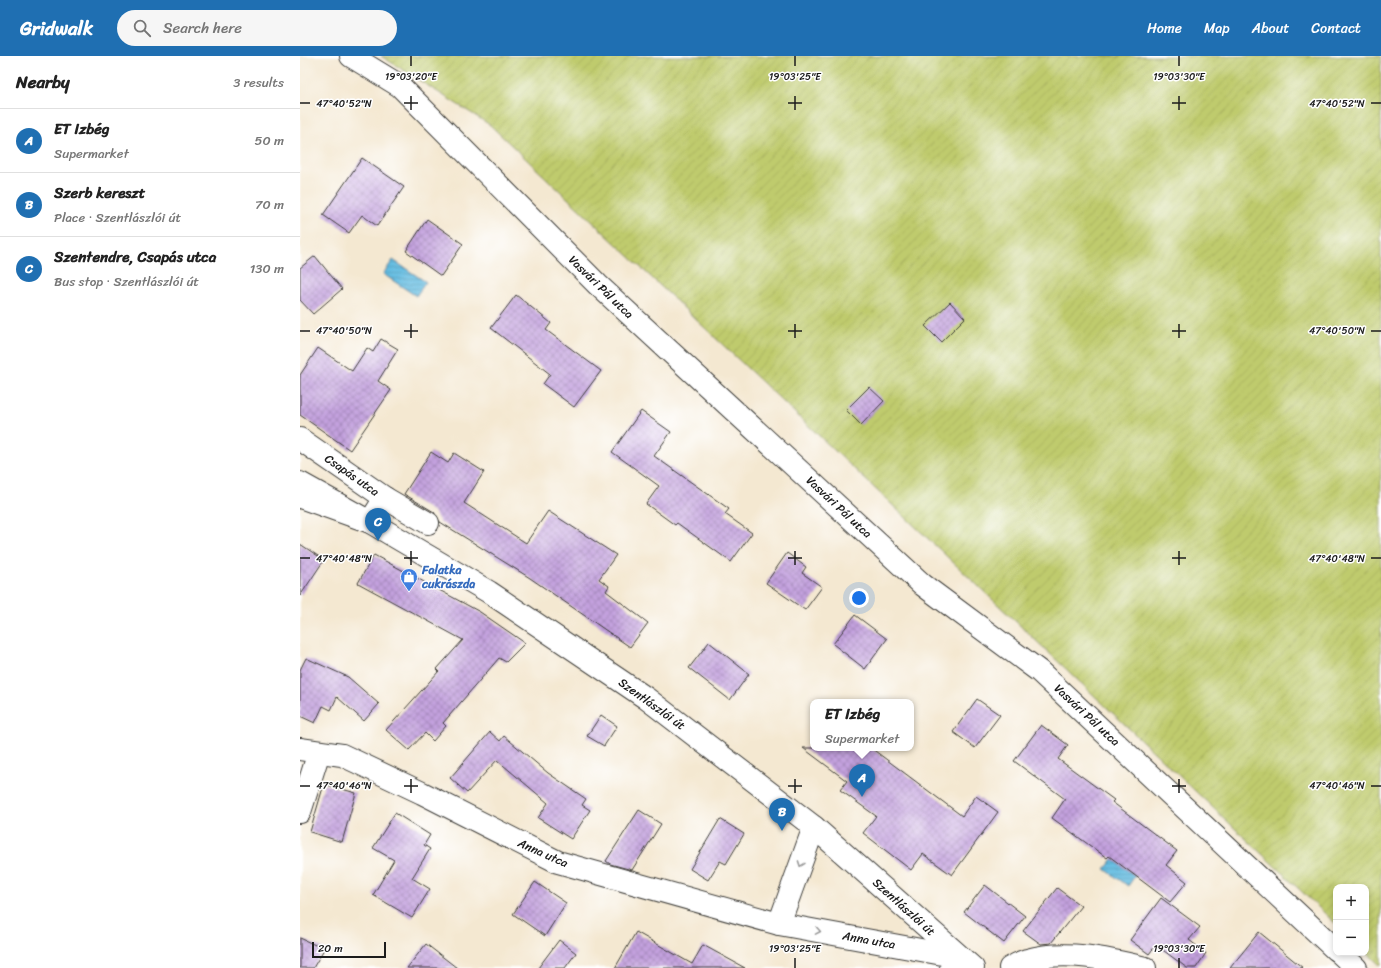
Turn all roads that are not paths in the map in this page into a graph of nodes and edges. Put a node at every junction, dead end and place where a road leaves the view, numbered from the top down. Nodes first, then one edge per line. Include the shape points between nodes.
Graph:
1 (351, 56) edge
2 (300, 438) edge
3 (300, 483) edge
4 (300, 497) edge
5 (385, 498) junction
6 (370, 522) junction
7 (428, 523) dead end
8 (310, 750) edge
9 (300, 812) edge
10 (814, 827) junction
11 (779, 924) junction
12 (1333, 947) edge
13 (1343, 956) edge
14 (961, 964) edge
15 (1010, 968) edge
16 (1145, 968) edge
17 (1356, 968) edge

1 - 12 street, Vasvári Pál utca via 400,86 598,285 922,585 1040,671
2 - 5 street, Csapás utca
3 - 6 street, Szentlászlói út
4 - 6 street
5 - 6 street, Csapás utca
5 - 7 street, Csapás utca
6 - 10 street, Szentlászlói út via 489,592 646,698
8 - 9 street, Anna utca
8 - 11 street, Anna utca via 342,755 558,862
10 -> 11 street
10 - 14 street, Szentlászlói út
11 -> 14 street, Anna utca
13 - 17 street
15 - 16 street via 1027,960 1063,956 1111,960

